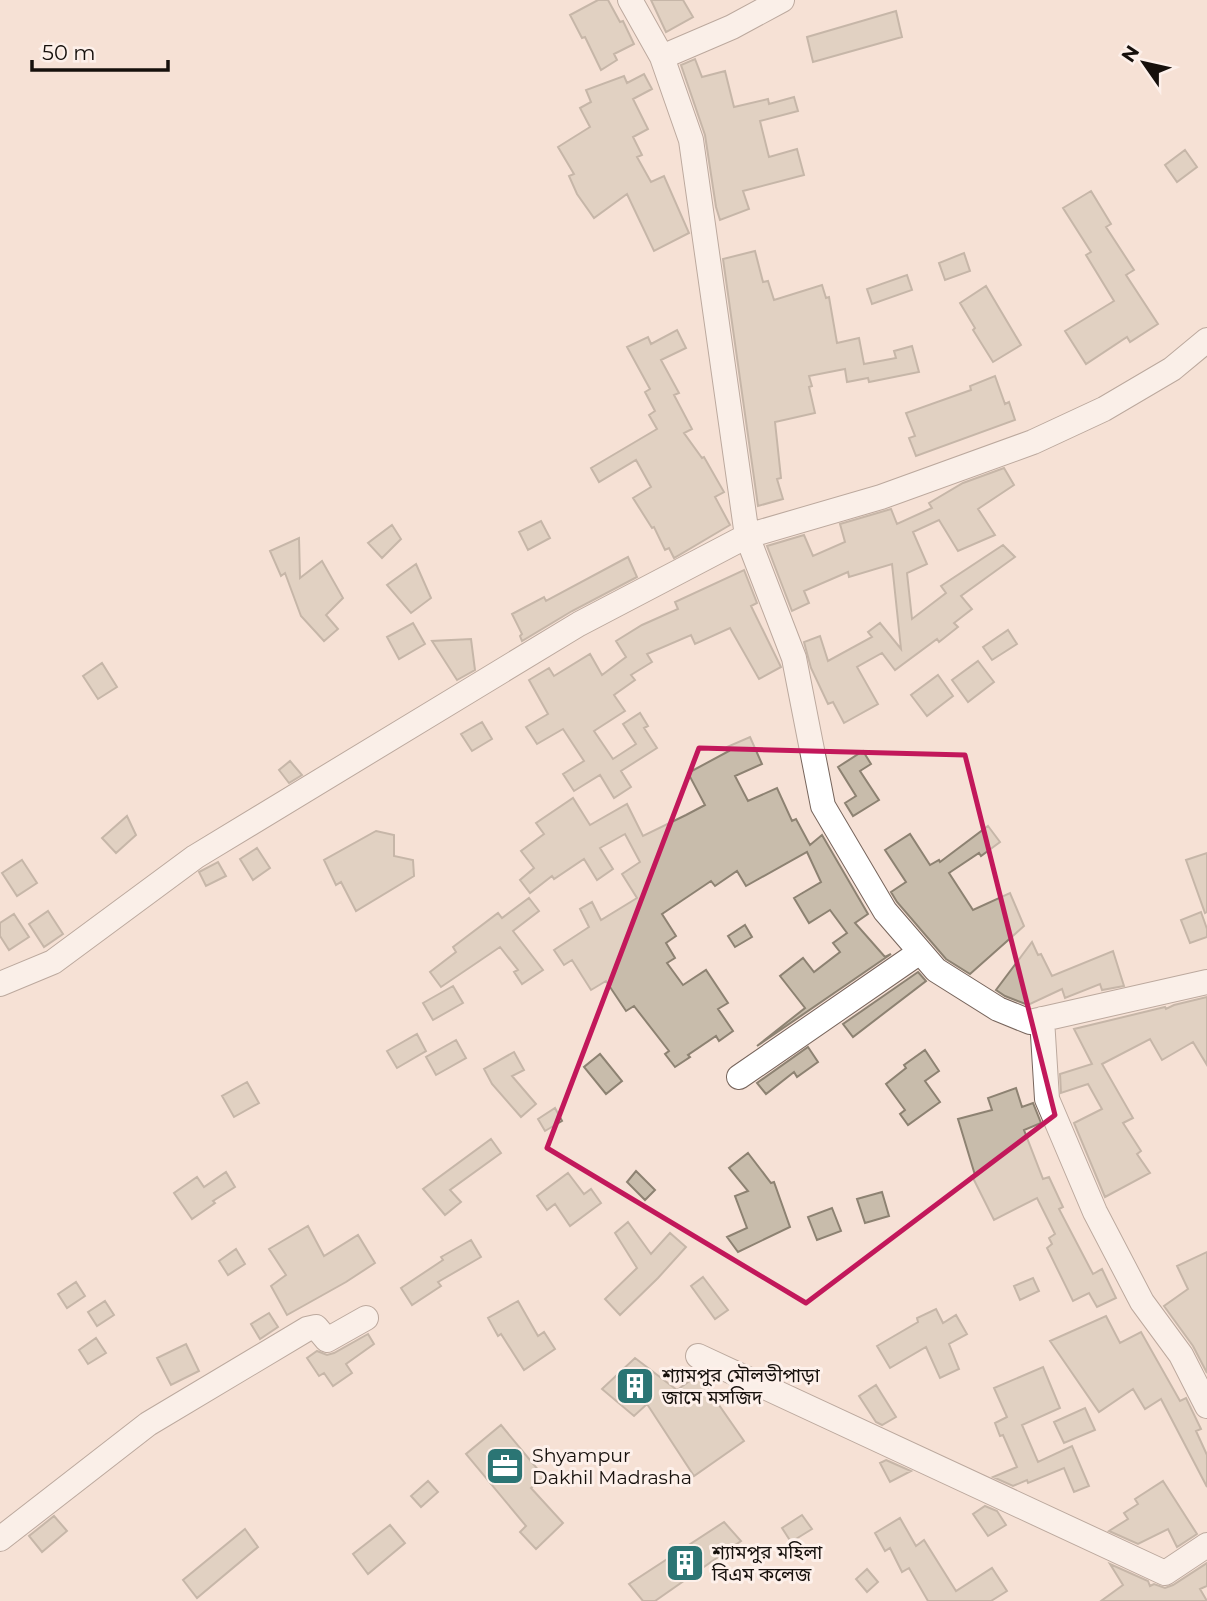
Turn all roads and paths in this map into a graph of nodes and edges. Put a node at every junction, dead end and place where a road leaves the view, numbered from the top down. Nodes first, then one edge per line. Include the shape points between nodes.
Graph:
1 (630, 0) edge
2 (782, 0) edge
3 (662, 57) junction
4 (1207, 340) edge
5 (747, 537) junction
6 (920, 952) junction
7 (1207, 982) edge
8 (0, 984) edge
9 (1042, 1019) junction
10 (739, 1077) dead end
11 (366, 1318) dead end
12 (698, 1356) dead end
13 (1207, 1406) edge
14 (0, 1539) edge
15 (1207, 1545) edge

1 - 3 street
2 - 3 street
3 - 5 street via 691,140
4 - 5 street via 1172,369 1034,442
5 - 6 street via 794,658 823,806 885,911
5 - 8 street via 579,624 195,857 53,962
6 - 9 street via 936,970 998,1009 1030,1022
6 - 10 street
7 - 9 street
9 - 13 street via 1047,1099 1095,1213 1142,1302 1181,1355
11 - 14 street via 327,1340 316,1327 307,1329 148,1424
12 - 15 street via 1165,1573

